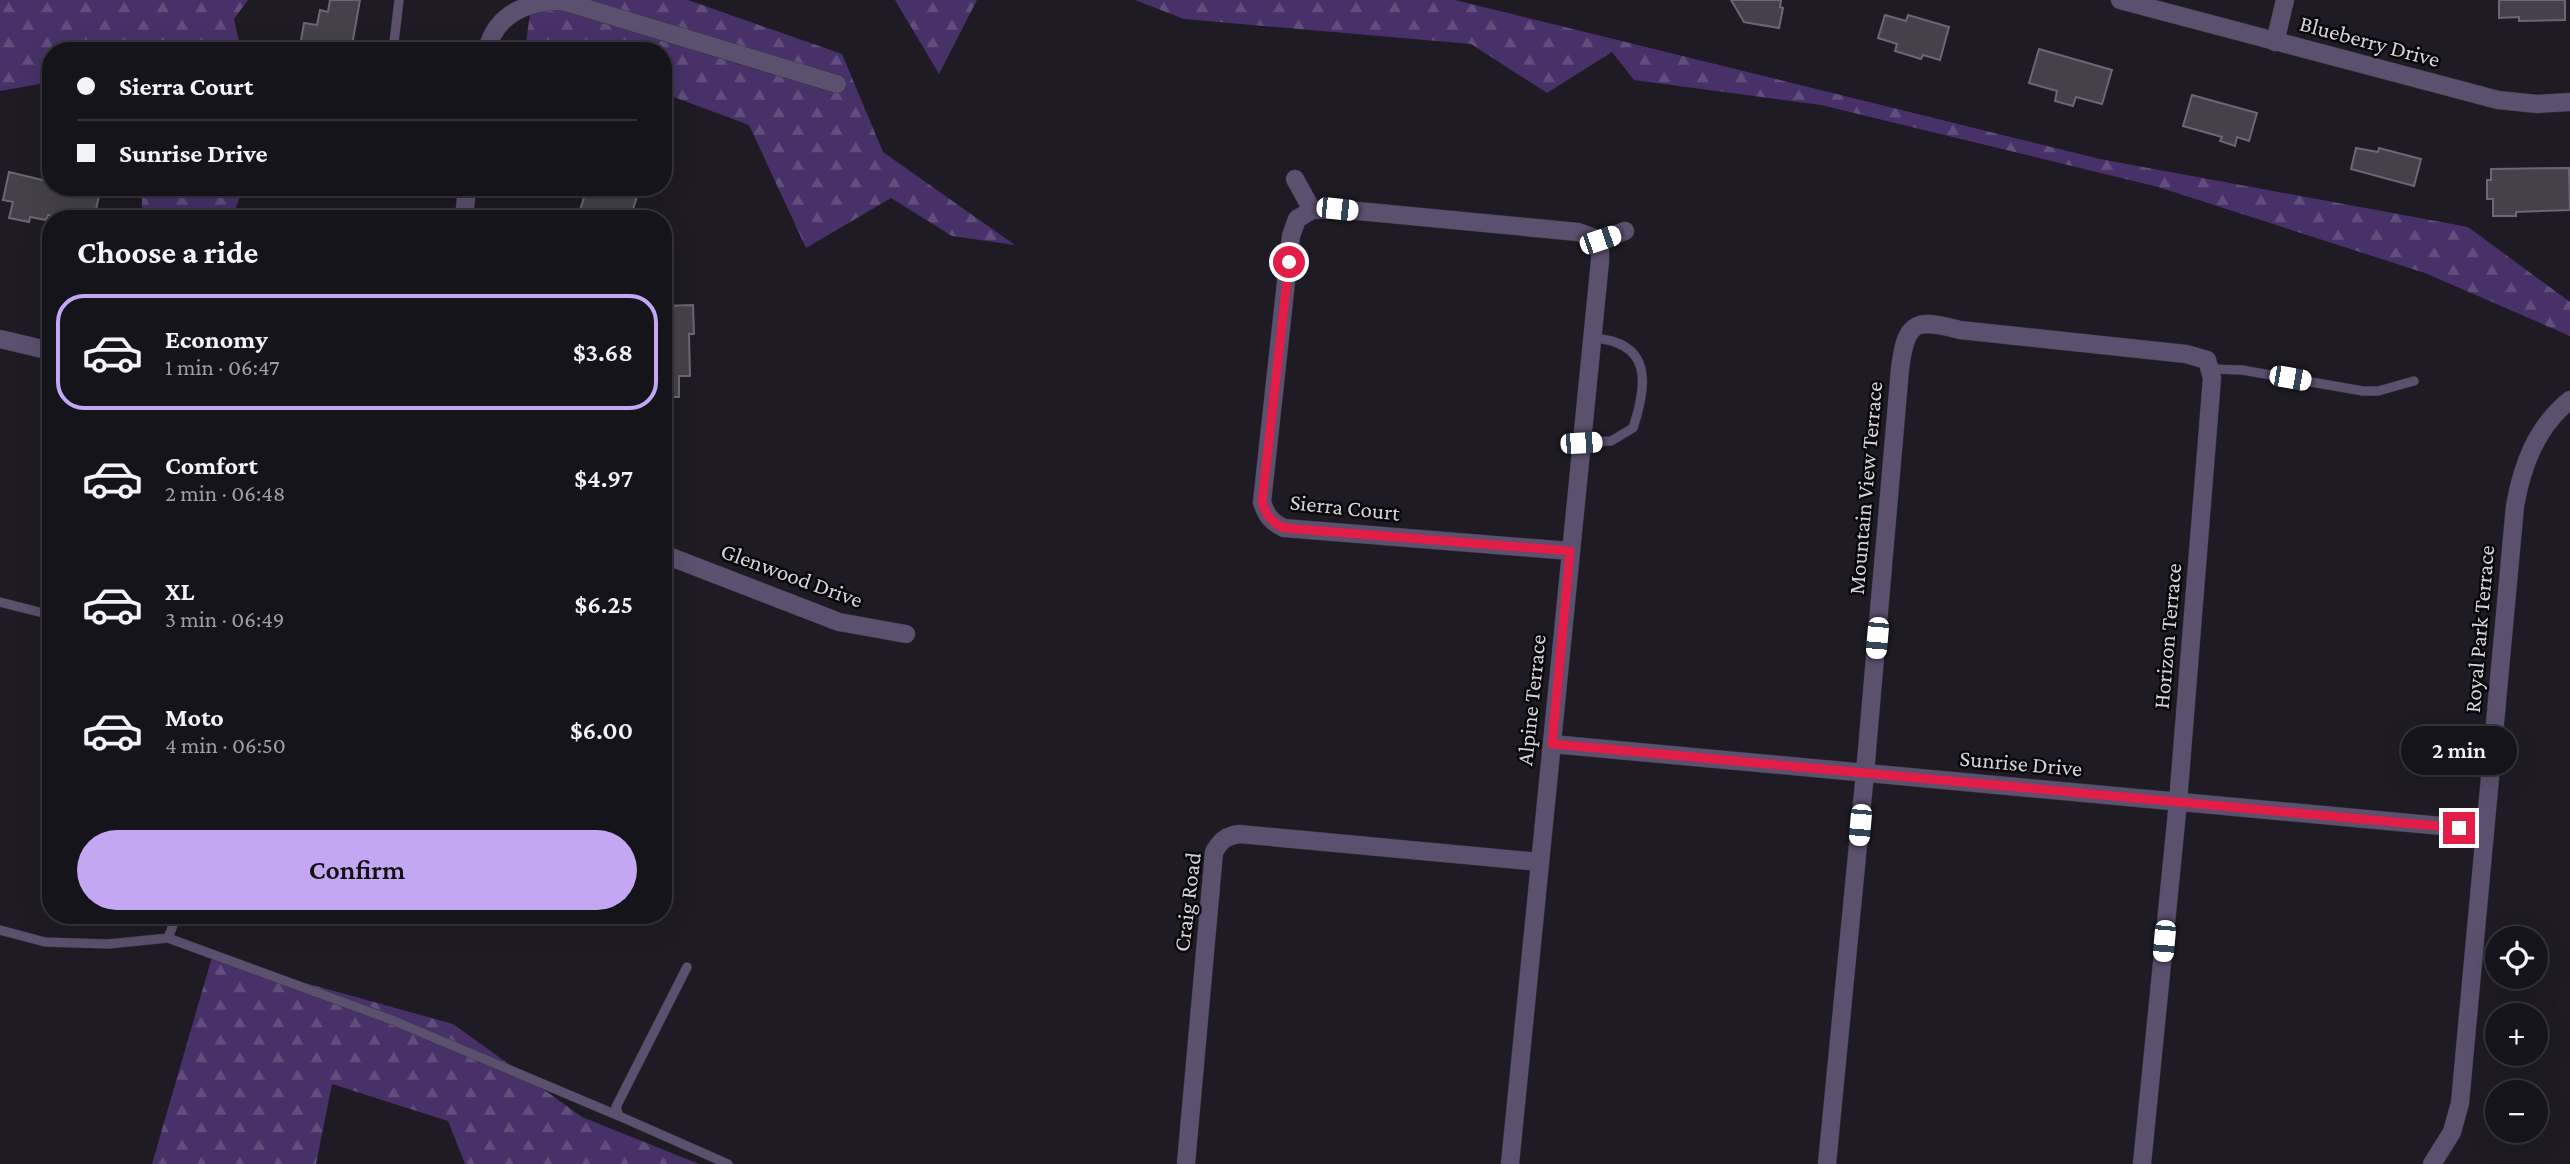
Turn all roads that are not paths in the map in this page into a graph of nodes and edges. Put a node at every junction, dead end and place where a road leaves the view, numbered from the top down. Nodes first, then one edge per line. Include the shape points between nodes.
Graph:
1 (399, 0) edge
2 (2120, 0) edge
3 (2284, 0) edge
4 (523, 3) edge
5 (394, 42) edge
6 (489, 42) edge
7 (2275, 42) junction
8 (837, 84) dead end
9 (2570, 102) edge
10 (1295, 179) dead end
11 (1312, 210) junction
12 (1625, 231) dead end
13 (1600, 240) junction
14 (1592, 338) junction
15 (0, 339) edge
16 (42, 349) edge
17 (2210, 369) junction
18 (2414, 382) dead end
19 (2570, 400) edge
20 (1581, 443) junction
21 (1570, 551) junction
22 (672, 557) edge
23 (0, 602) edge
24 (42, 613) edge
25 (906, 634) dead end
26 (1552, 744) junction
27 (1865, 773) junction
28 (2178, 802) junction
29 (2485, 830) junction
30 (1540, 862) junction
31 (173, 924) edge
32 (0, 930) edge
33 (168, 938) junction
34 (687, 967) dead end
35 (619, 1116) junction
36 (728, 1164) edge
37 (1186, 1164) edge
38 (1510, 1164) edge
39 (1827, 1164) edge
40 (2143, 1164) edge
41 (2432, 1164) edge

1 - 5 lane
2 - 7 street, Blueberry Drive
3 - 7 street
4 - 6 street via 500,23
4 - 8 street via 562,1
7 - 9 street, Blueberry Drive via 2498,100
10 - 11 street
11 - 13 street via 1578,233
11 - 21 street, Sierra Court via 1297,219 1292,236 1262,502 1265,514 1284,528
12 - 13 street
13 - 14 street, Alpine Terrace
14 - 20 street, Alpine Terrace
14 - 20 lane via 1628,347 1645,380 1633,428 1611,442
15 - 16 street
17 - 18 lane via 2242,370 2364,391
17 - 27 street, Mountain View Terrace via 2207,360 2186,354 1960,330 1929,322 1916,326 1903,344
17 - 28 street, Horizon Terrace
19 - 29 street, Royal Park Terrace via 2531,449 2520,477
20 - 21 street, Alpine Terrace
21 - 26 street, Alpine Terrace
22 - 25 street, Glenwood Drive via 839,622
23 - 24 lane
26 - 27 street, Sunrise Drive
26 - 30 street, Alpine Terrace
27 - 28 street, Sunrise Drive
27 - 39 street, Mountain View Terrace
28 - 29 street, Sunrise Drive
28 - 40 street, Horizon Terrace
29 - 41 street, Royal Park Terrace via 2460,1103 2452,1132
30 - 37 street, Craig Road via 1239,834 1220,842 1214,852
30 - 38 street, Alpine Terrace
31 - 33 lane
32 - 33 lane via 44,942 108,944
33 - 35 lane via 392,1020
34 - 35 lane via 616,1107
35 - 36 lane

